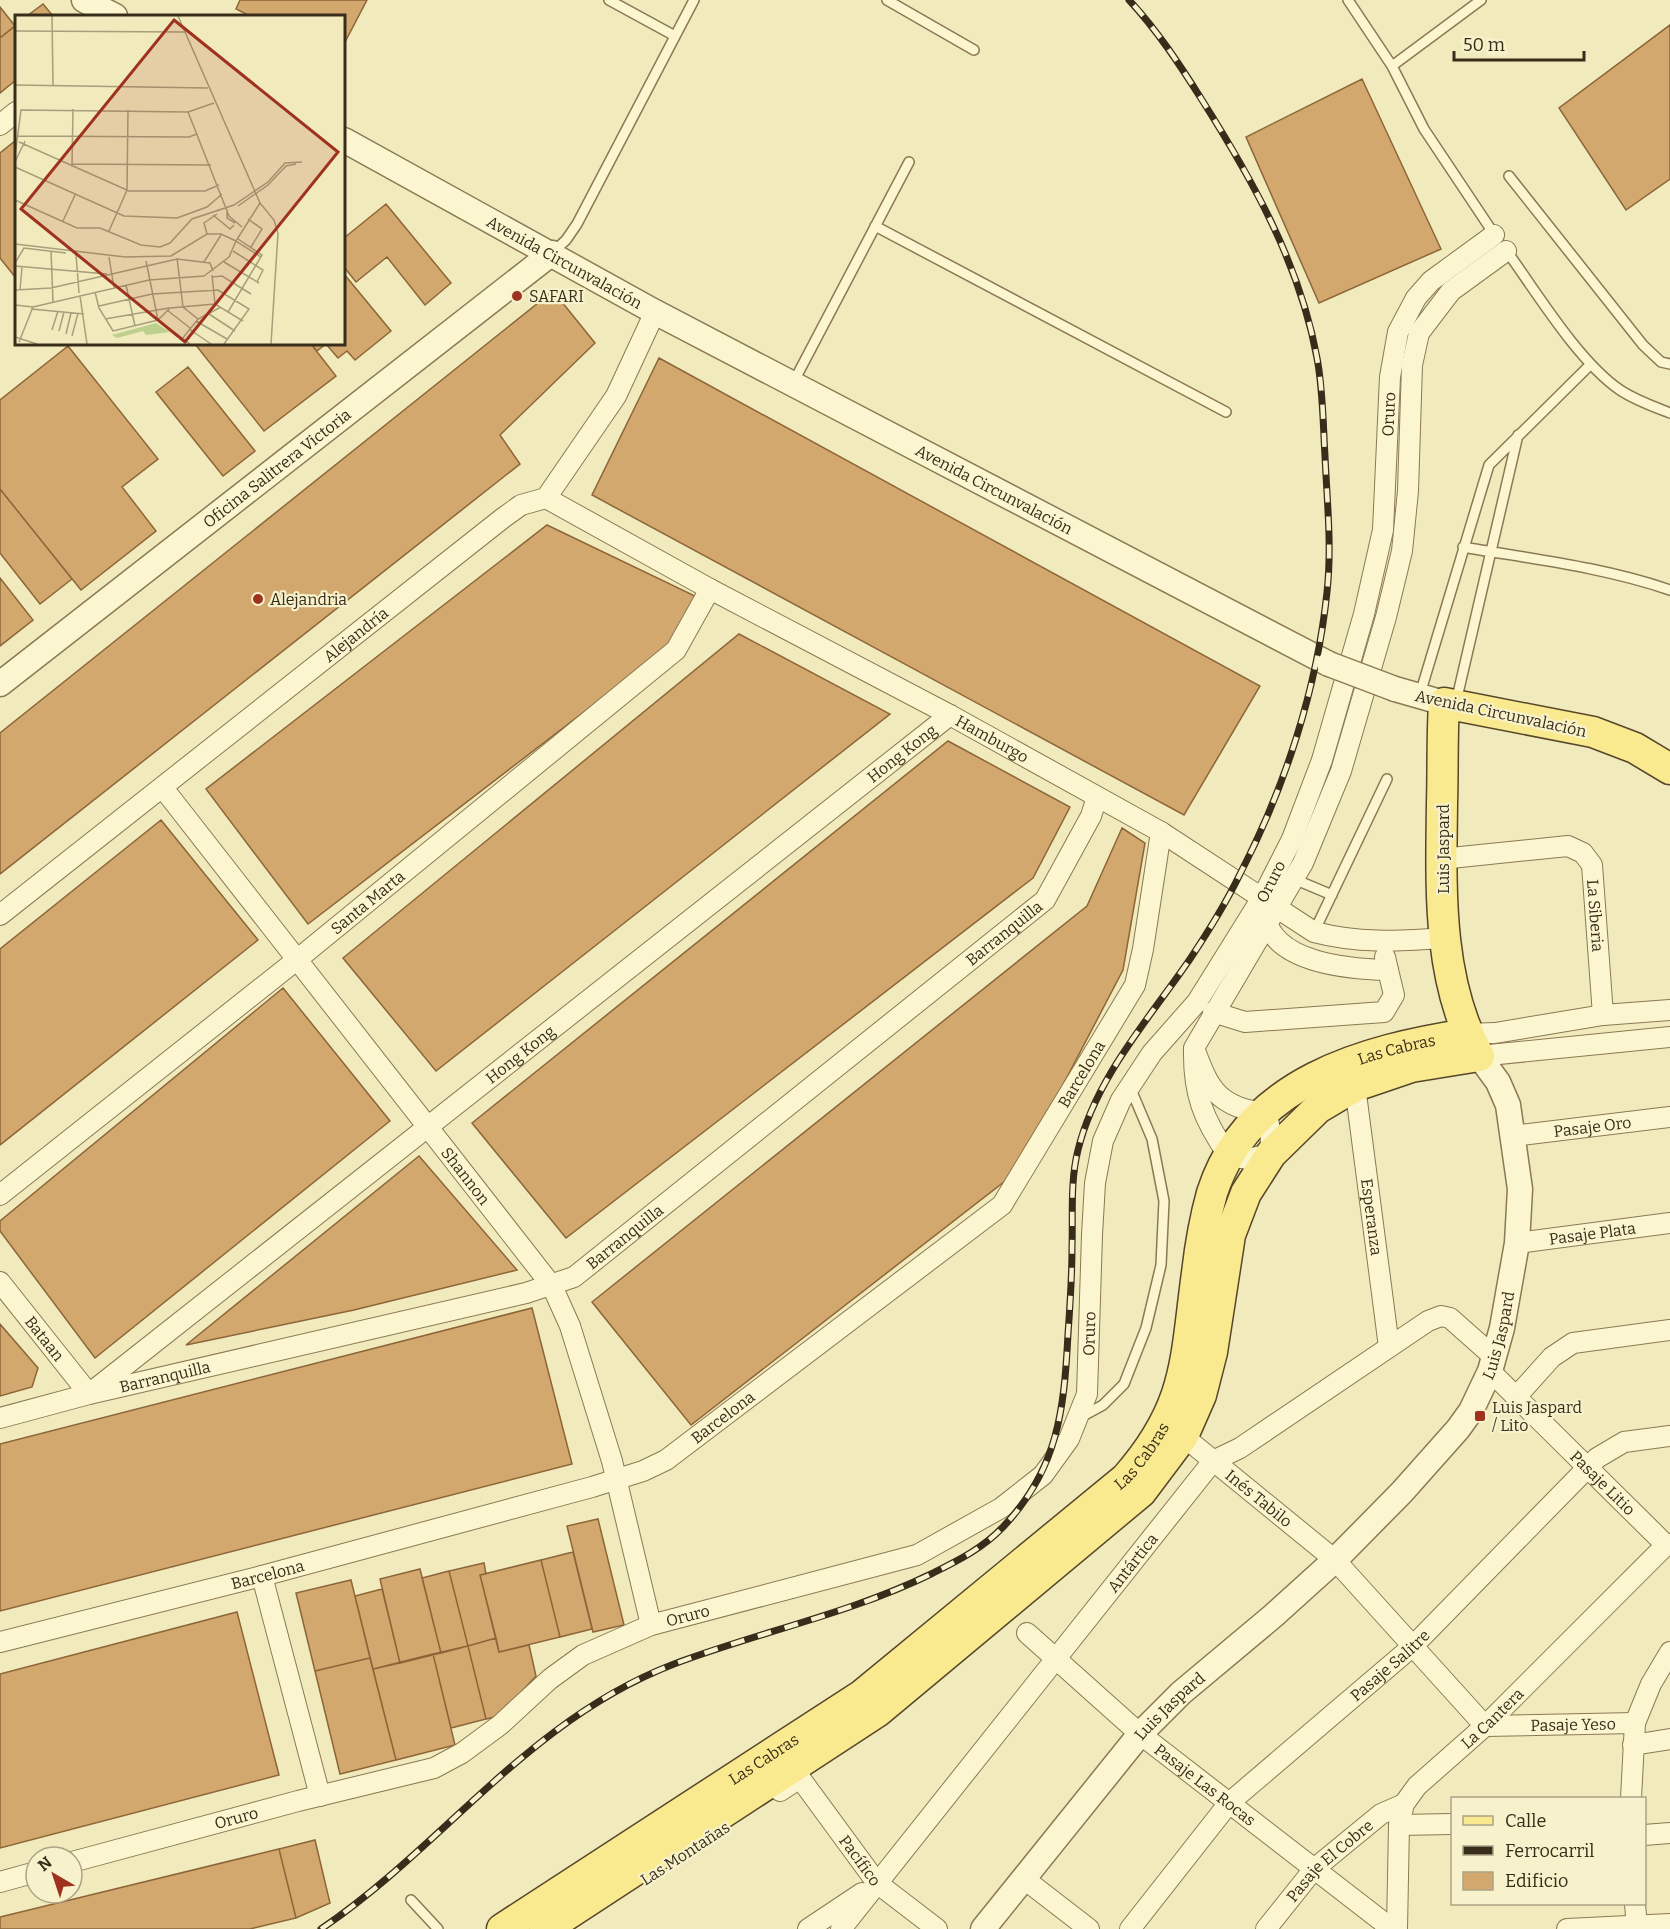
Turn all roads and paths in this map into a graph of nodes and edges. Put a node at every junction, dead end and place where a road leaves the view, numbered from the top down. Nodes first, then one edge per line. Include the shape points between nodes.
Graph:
1 (84, 0) edge
2 (609, 0) edge
3 (694, 0) edge
4 (886, 0) edge
5 (1348, 0) edge
6 (1481, 0) edge
7 (113, 15) edge
8 (675, 36) junction
9 (974, 50) dead end
10 (1392, 66) junction
11 (15, 113) edge
12 (0, 125) edge
13 (345, 141) edge
14 (909, 162) dead end
15 (1509, 176) dead end
16 (875, 226) junction
17 (1500, 243) junction
18 (552, 253) junction
19 (655, 312) junction
20 (1670, 355) edge
21 (1665, 363) edge
22 (1590, 365) junction
23 (793, 383) junction
24 (1226, 412) dead end
25 (1670, 413) edge
26 (1518, 433) junction
27 (546, 498) junction
28 (1463, 547) junction
29 (1492, 552) junction
30 (710, 589) junction
31 (1670, 590) edge
32 (0, 684) edge
33 (1439, 702) junction
34 (950, 715) junction
35 (1670, 769) edge
36 (1387, 778) dead end
37 (163, 788) junction
38 (1097, 797) junction
39 (1161, 832) junction
40 (1442, 859) junction
41 (1294, 879) junction
42 (1332, 895) junction
43 (1270, 903) junction
44 (0, 915) edge
45 (1266, 926) junction
46 (1314, 932) junction
47 (1445, 938) junction
48 (1382, 942) junction
49 (298, 958) junction
50 (1388, 970) junction
51 (1670, 1010) edge
52 (1213, 1012) junction
53 (1604, 1015) junction
54 (1670, 1037) edge
55 (1473, 1045) junction
56 (1194, 1048) junction
57 (1355, 1086) junction
58 (1130, 1087) junction
59 (1264, 1112) junction
60 (1670, 1117) edge
61 (425, 1126) junction
62 (1513, 1136) junction
63 (1271, 1154) junction
64 (1229, 1156) junction
65 (0, 1195) edge
66 (1670, 1222) edge
67 (1517, 1243) junction
68 (0, 1282) edge
69 (552, 1286) junction
70 (1670, 1330) edge
71 (1389, 1347) junction
72 (1492, 1364) junction
73 (88, 1394) junction
74 (1516, 1396) junction
75 (0, 1418) edge
76 (1079, 1418) junction
77 (1183, 1436) junction
78 (1670, 1436) edge
79 (1213, 1461) junction
80 (1588, 1468) junction
81 (616, 1479) junction
82 (1668, 1545) edge
83 (1335, 1560) junction
84 (262, 1576) junction
85 (651, 1625) junction
86 (1027, 1633) dead end
87 (0, 1641) edge
88 (1413, 1646) junction
89 (1670, 1652) edge
90 (1054, 1657) junction
91 (1635, 1723) junction
92 (1485, 1726) junction
93 (1140, 1734) junction
94 (1670, 1739) edge
95 (1633, 1745) junction
96 (800, 1778) joint
97 (320, 1796) junction
98 (1631, 1797) edge
99 (1229, 1803) junction
100 (1404, 1804) junction
101 (1399, 1824) junction
102 (1451, 1824) edge
103 (1670, 1833) edge
104 (1646, 1835) edge
105 (84, 1859) edge
106 (1314, 1869) junction
107 (24, 1875) edge
108 (1023, 1878) junction
109 (0, 1882) edge
110 (877, 1883) junction
111 (411, 1900) dead end
112 (1635, 1905) edge
113 (1667, 1926) edge
114 (1637, 1927) junction
115 (438, 1929) edge
116 (502, 1929) edge
117 (545, 1929) edge
118 (570, 1929) edge
119 (808, 1929) edge
120 (842, 1929) edge
121 (937, 1929) edge
122 (983, 1929) edge
123 (1089, 1929) edge
124 (1130, 1929) edge
125 (1266, 1929) edge
126 (1392, 1929) edge
127 (1397, 1929) edge
128 (1567, 1929) edge

1 - 7 street
2 - 8 lane
3 - 8 lane
4 - 9 lane
5 - 10 lane
6 - 10 lane
8 - 18 lane via 577,224
10 - 17 lane via 1424,129
11 - 12 street
13 - 18 street, Avenida Circunvalación
14 - 16 lane
15 - 21 lane via 1643,345
16 - 23 lane
16 - 24 lane
17 - 22 lane
17 - 41 street, Oruro via 1451,291 1419,333 1412,365 1408,492 1396,580 1341,771
17 - 43 street, Oruro via 1431,281 1416,298 1398,332 1390,377 1383,530 1371,585 1318,770
18 - 19 street, Avenida Circunvalación
18 - 32 street, Oficina Salitrera Victoria
19 - 23 street, Avenida Circunvalación
19 - 27 street via 616,396
20 - 21 lane
22 - 25 lane via 1640,402
22 - 26 lane
23 - 33 street, Avenida Circunvalación, bridge via 1329,664
26 - 28 lane via 1489,465
26 - 29 lane
27 - 30 street, Hamburgo
27 - 37 street, Alejandría via 521,505 502,518
28 - 29 lane
28 - 33 lane
29 - 31 lane via 1624,576
29 - 33 lane
30 - 34 street, Hamburgo
30 - 49 street, Santa Marta via 676,650
33 - 35 main road, Avenida Circunvalación via 1593,732 1635,748
33 - 40 main road, Luis Jaspard
34 - 38 street, Hamburgo
34 - 61 street, Hong Kong
36 - 42 lane
37 - 44 street, Alejandría
37 - 49 street, Shannon
38 - 39 street, Hamburgo
38 - 69 street, Barranquilla via 1091,816 1045,900 574,1277
39 - 43 street, Hamburgo
39 - 81 street, Barcelona via 1135,986 1002,1204 666,1460
40 - 47 main road, Luis Jaspard
40 - 53 street, La Siberia via 1568,846 1582,853 1592,866
41 - 42 lane
41 - 43 street, Oruro
42 - 46 lane
43 - 45 street
43 - 46 street, Hamburgo
43 - 58 street, Oruro via 1197,1002 1152,1053
45 - 50 street via 1284,945 1311,959 1344,968
45 - 52 street
46 - 48 street, Hamburgo
47 - 48 street, Hamburgo
47 - 55 main road, Luis Jaspard via 1450,973
48 - 50 street
49 - 61 street, Shannon
49 - 65 street, Santa Marta
50 - 52 street via 1394,995 1384,1012 1245,1022
51 - 53 street, Las Cabras
52 - 56 street
53 - 55 street, Las Cabras via 1496,1033
54 - 55 street, Las Cabras
55 - 57 main road, Las Cabras
55 - 59 main road, Las Cabras via 1396,1047 1319,1074
55 - 62 street, Luis Jaspard via 1503,1092
56 - 59 street via 1204,1075 1225,1100
56 - 64 street via 1199,1105
57 - 63 main road, Las Cabras via 1318,1108
57 - 71 street, Esperanza
58 - 76 street, Oruro via 1103,1141 1095,1183 1087,1394
58 - 76 lane via 1152,1139 1164,1201 1161,1265 1146,1328 1124,1384 1103,1405
59 - 63 street via 1271,1128
59 - 64 main road, Las Cabras
60 - 62 street, Pasaje Oro
61 - 69 street, Shannon
61 - 73 street, Hong Kong
62 - 67 street, Luis Jaspard via 1520,1189
63 - 64 street via 1247,1159
63 - 77 main road, Las Cabras via 1246,1193 1230,1235 1208,1374
64 - 116 main road, Las Cabras via 1212,1192 1181,1384 1154,1443 1126,1478 862,1695
66 - 67 street, Pasaje Plata
67 - 72 street, Luis Jaspard
68 - 73 street, Bataan
69 - 73 street, Barranquilla
69 - 81 street, Shannon via 570,1326
70 - 74 street via 1573,1343 1552,1357
71 - 72 street, Antártica via 1441,1316 1450,1318
71 - 79 street, Antártica via 1240,1448
72 - 74 street, Pasaje Litio
72 - 83 street, Luis Jaspard via 1482,1392 1458,1429
73 - 75 street, Barranquilla
74 - 80 street, Pasaje Litio
76 - 85 street, Oruro via 1043,1475 1000,1508 917,1556
77 - 79 street, Inés Tabilo
77 - 117 main road, Las Cabras via 1141,1492 878,1712
78 - 80 street, Pasaje Salitre via 1624,1442 1605,1452
79 - 83 street, Inés Tabilo
79 - 90 street, Antártica
80 - 82 street, Pasaje Litio
80 - 88 street, Pasaje Salitre
81 - 84 street, Barcelona
81 - 85 street, Shannon
82 - 92 street, La Cantera
83 - 88 street
83 - 93 street, Luis Jaspard via 1181,1693
84 - 87 street, Barcelona
84 - 97 street
85 - 97 street, Oruro via 583,1655 500,1725 434,1768
86 - 90 street, Pasaje Las Rocas
88 - 92 street
88 - 99 street, Pasaje Salitre
89 - 91 street
90 - 93 street, Pasaje Las Rocas
90 - 110 street, Antártica
91 - 92 street, Pasaje Yeso
91 - 95 street
92 - 100 street, La Cantera via 1417,1786
93 - 99 street, Pasaje Las Rocas
93 - 108 street, Luis Jaspard
94 - 95 street
95 - 98 street
96 - 110 street, Pacífico
96 - 118 street, Las Montañas
97 - 105 street, Oruro
99 - 106 street, Pasaje Las Rocas
99 - 124 street, Pasaje Salitre
100 - 101 street, La Cantera
100 - 106 street, Pasaje El Cobre via 1381,1814
101 - 102 street
101 - 127 street, La Cantera
103 - 104 street
106 - 125 street, Pasaje El Cobre
106 - 126 street, Pasaje Las Rocas
107 - 109 street
108 - 122 street, Luis Jaspard
108 - 123 street
110 - 119 street
110 - 120 street, Antártica
110 - 121 street, Pacífico
111 - 115 lane
112 - 114 street
113 - 114 street
114 - 128 street

